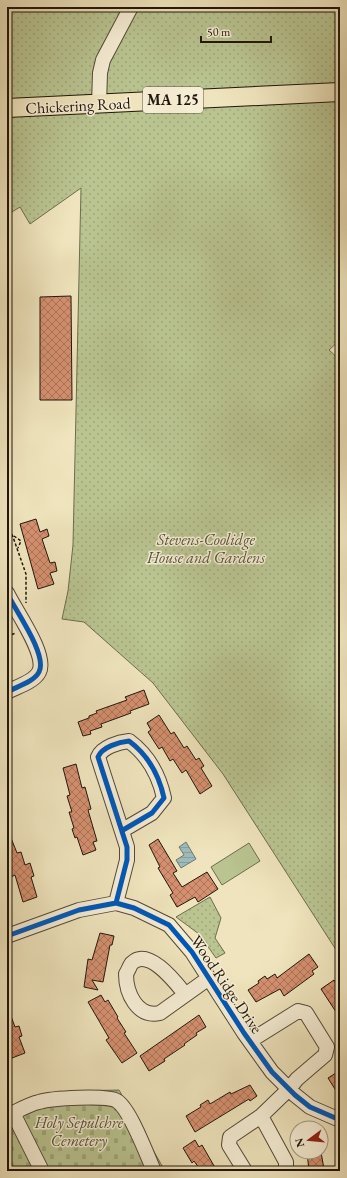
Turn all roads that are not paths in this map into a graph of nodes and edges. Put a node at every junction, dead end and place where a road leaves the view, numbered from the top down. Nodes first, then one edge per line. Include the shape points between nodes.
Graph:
1 (131, 7) edge
2 (340, 92) edge
3 (99, 104) junction
4 (7, 108) edge
5 (7, 593) edge
6 (7, 692) edge
7 (123, 830) junction
8 (116, 903) junction
9 (7, 935) edge
10 (209, 978) junction
11 (185, 994) dead end
12 (250, 1042) junction
13 (289, 1090) junction
14 (10, 1115) edge
15 (260, 1116) junction
16 (340, 1120) edge
17 (42, 1171) edge
18 (154, 1171) edge
19 (245, 1171) edge
20 (286, 1171) edge

1 - 3 street via 102,60
2 - 3 main road, Chickering Road / MA 125
3 - 4 main road, Chickering Road / MA 125
5 - 6 street via 39,653 40,672
7 - 7 street via 98,757 104,750 129,741 142,753 157,775 164,798 152,813
7 - 8 street via 127,860
8 - 9 street, Wood Ridge Drive via 79,910
8 - 10 street, Wood Ridge Drive via 134,908 169,925 192,952
10 - 11 street
10 - 12 street, Wood Ridge Drive
12 - 13 street, Wood Ridge Drive
12 - 13 street via 298,1011 306,1013 327,1047 325,1055 297,1079
13 - 15 street
13 - 16 street, Wood Ridge Drive via 310,1107
14 - 17 street
14 - 18 street via 38,1102 70,1098 111,1098 124,1108
15 - 19 street via 230,1137 229,1145
15 - 20 street via 286,1162

